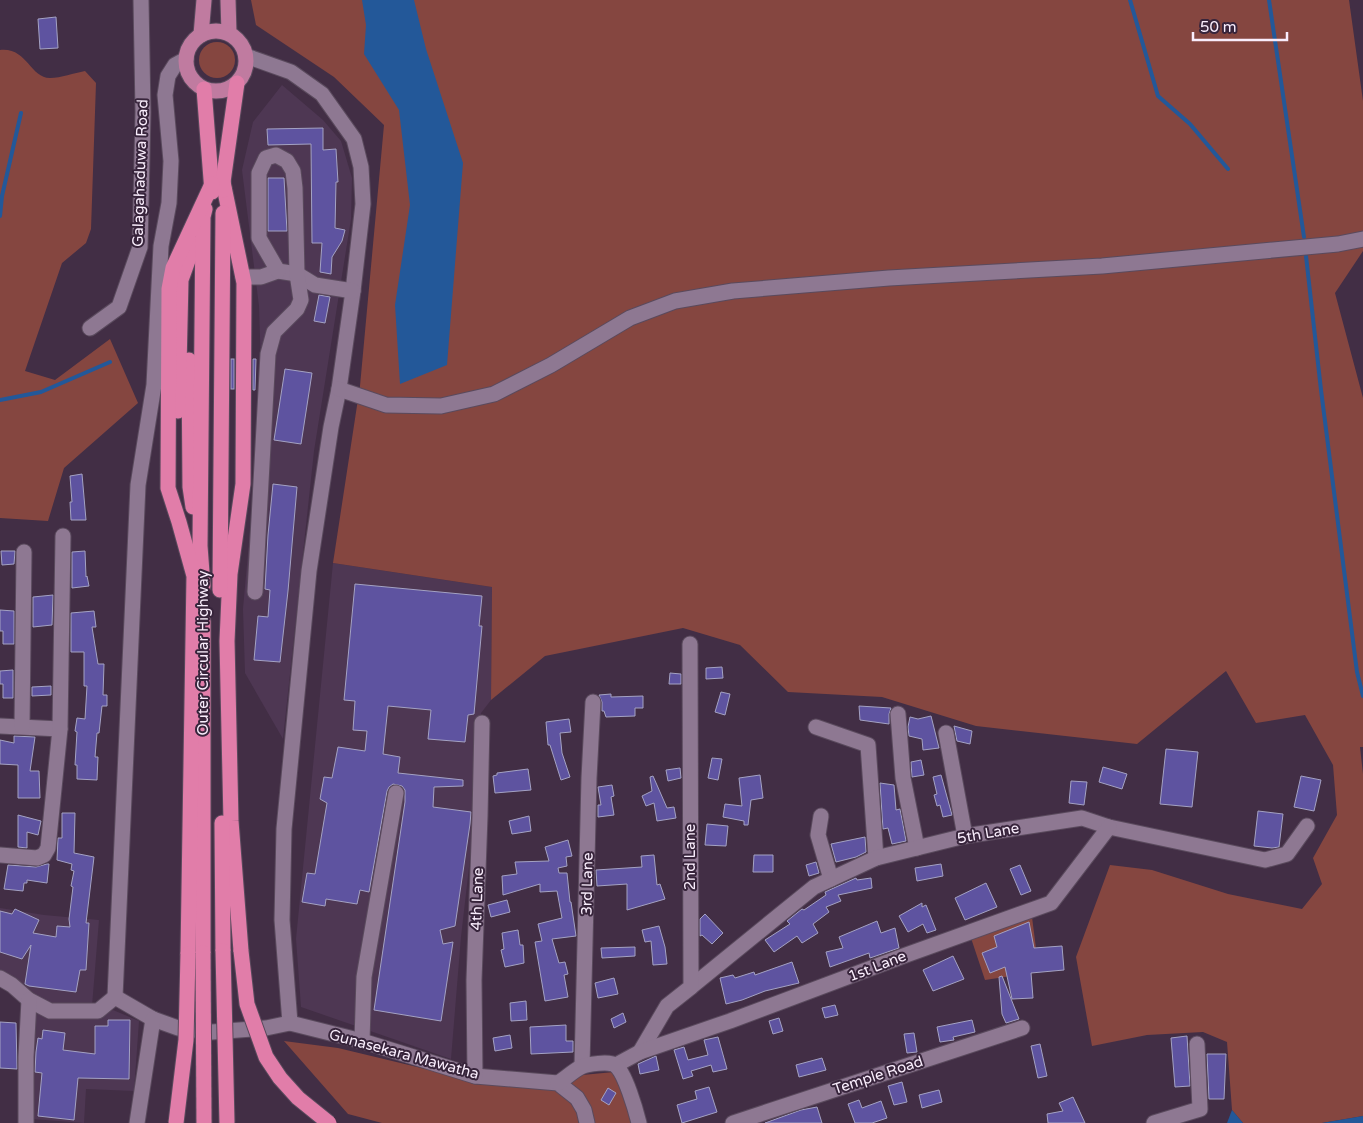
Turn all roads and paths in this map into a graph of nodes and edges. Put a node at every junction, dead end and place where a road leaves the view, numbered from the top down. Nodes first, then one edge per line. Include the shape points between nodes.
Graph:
1 (140, 0) edge
2 (204, 0) edge
3 (228, 0) edge
4 (229, 33) junction
5 (201, 35) junction
6 (246, 56) junction
7 (186, 60) junction
8 (237, 83) junction
9 (204, 89) junction
10 (218, 183) junction
11 (203, 217) junction
12 (1363, 239) edge
13 (195, 240) junction
14 (278, 271) junction
15 (297, 274) junction
16 (243, 277) junction
17 (353, 291) junction
18 (90, 328) dead end
19 (339, 389) junction
20 (63, 536) dead end
21 (200, 546) junction
22 (24, 552) dead end
23 (199, 574) junction
24 (255, 592) dead end
25 (690, 644) dead end
26 (594, 702) dead end
27 (898, 714) dead end
28 (482, 722) dead end
29 (0, 726) edge
30 (22, 726) junction
31 (816, 727) dead end
32 (60, 729) junction
33 (946, 732) dead end
34 (396, 793) dead end
35 (821, 816) dead end
36 (1307, 826) dead end
37 (1109, 827) junction
38 (964, 836) junction
39 (917, 848) junction
40 (0, 855) edge
41 (876, 858) junction
42 (831, 879) junction
43 (0, 978) edge
44 (691, 987) junction
45 (115, 997) junction
46 (29, 1000) junction
47 (153, 1019) junction
48 (290, 1023) junction
49 (1022, 1028) dead end
50 (362, 1042) junction
51 (1197, 1044) dead end
52 (640, 1052) junction
53 (616, 1065) junction
54 (582, 1066) junction
55 (475, 1076) junction
56 (558, 1083) junction
57 (26, 1123) edge
58 (137, 1123) edge
59 (176, 1123) edge
60 (204, 1123) edge
61 (227, 1123) edge
62 (329, 1123) edge
63 (587, 1123) edge
64 (639, 1123) edge
65 (733, 1123) edge
66 (1154, 1123) edge

1 - 18 street, Galagahaduwa Road via 144,112 140,247 119,307
2 - 5 main road
3 - 4 main road
4 - 5 main road via 210,31
4 - 6 main road via 243,47
5 - 7 main road via 193,41
6 - 8 main road via 246,66
6 - 17 street via 291,72 322,94 354,139 361,167 363,204
7 - 9 main road via 190,77
7 - 45 street via 176,64 168,76 165,95 172,161 161,246 154,385 138,485
8 - 9 main road via 222,91
8 - 10 highway
9 - 10 highway
10 - 11 highway, Outer Circular Highway
10 - 16 highway
10 - 23 highway
10 - 23 highway via 173,268 169,288 168,488
10 - 61 highway, Outer Circular Highway, bridge
11 - 13 highway
11 - 21 highway, Outer Circular Highway
12 - 19 street via 1102,266 733,291 675,301 630,318 551,366 494,394 441,406 386,405
13 - 21 highway via 191,279 190,487
13 - 23 highway via 181,280 177,475
14 - 15 street
14 - 15 street via 259,238 259,173 266,158 276,155 287,160 293,170
14 - 16 street via 261,277
15 - 17 street via 315,285
15 - 24 street via 301,300 298,309 274,332 268,354
16 - 62 highway, bridge via 243,484 230,574 227,641 231,821 241,951 247,1004 266,1057 298,1098
17 - 19 street
19 - 48 street via 309,571 284,829 282,920
20 - 32 street
21 - 23 highway, Outer Circular Highway
22 - 30 street
23 - 59 highway, bridge via 186,1040
23 - 60 highway, Outer Circular Highway, bridge
25 - 44 street, 2nd Lane
26 - 54 street, 3rd Lane
27 - 39 street via 903,778
28 - 55 street, 4th Lane via 474,980
29 - 30 street
30 - 32 street
31 - 41 street via 868,745
32 - 40 street via 48,848 37,858
33 - 38 street
34 - 50 street via 364,977
35 - 42 street via 818,834
36 - 37 street, 5th Lane via 1287,854 1265,860
37 - 38 street, 5th Lane via 1082,818
37 - 52 street, 1st Lane via 1051,903
38 - 39 street, 5th Lane
39 - 41 street, 5th Lane
41 - 42 street, 5th Lane
42 - 44 street, 5th Lane via 814,887
43 - 46 street
44 - 52 street via 667,1006
45 - 46 street via 98,1011 86,1012 50,1012
45 - 47 street
46 - 57 street
47 - 48 street via 178,1028 212,1032
47 - 58 street
48 - 50 street, Gunasekara Mawatha
49 - 65 street, Temple Road
50 - 55 street, Gunasekara Mawatha
51 - 66 street via 1200,1109
52 - 53 street, 1st Lane
53 - 54 street via 608,1062
53 - 64 street via 632,1098
54 - 56 street
55 - 56 street, Gunasekara Mawatha
56 - 63 street via 577,1098

